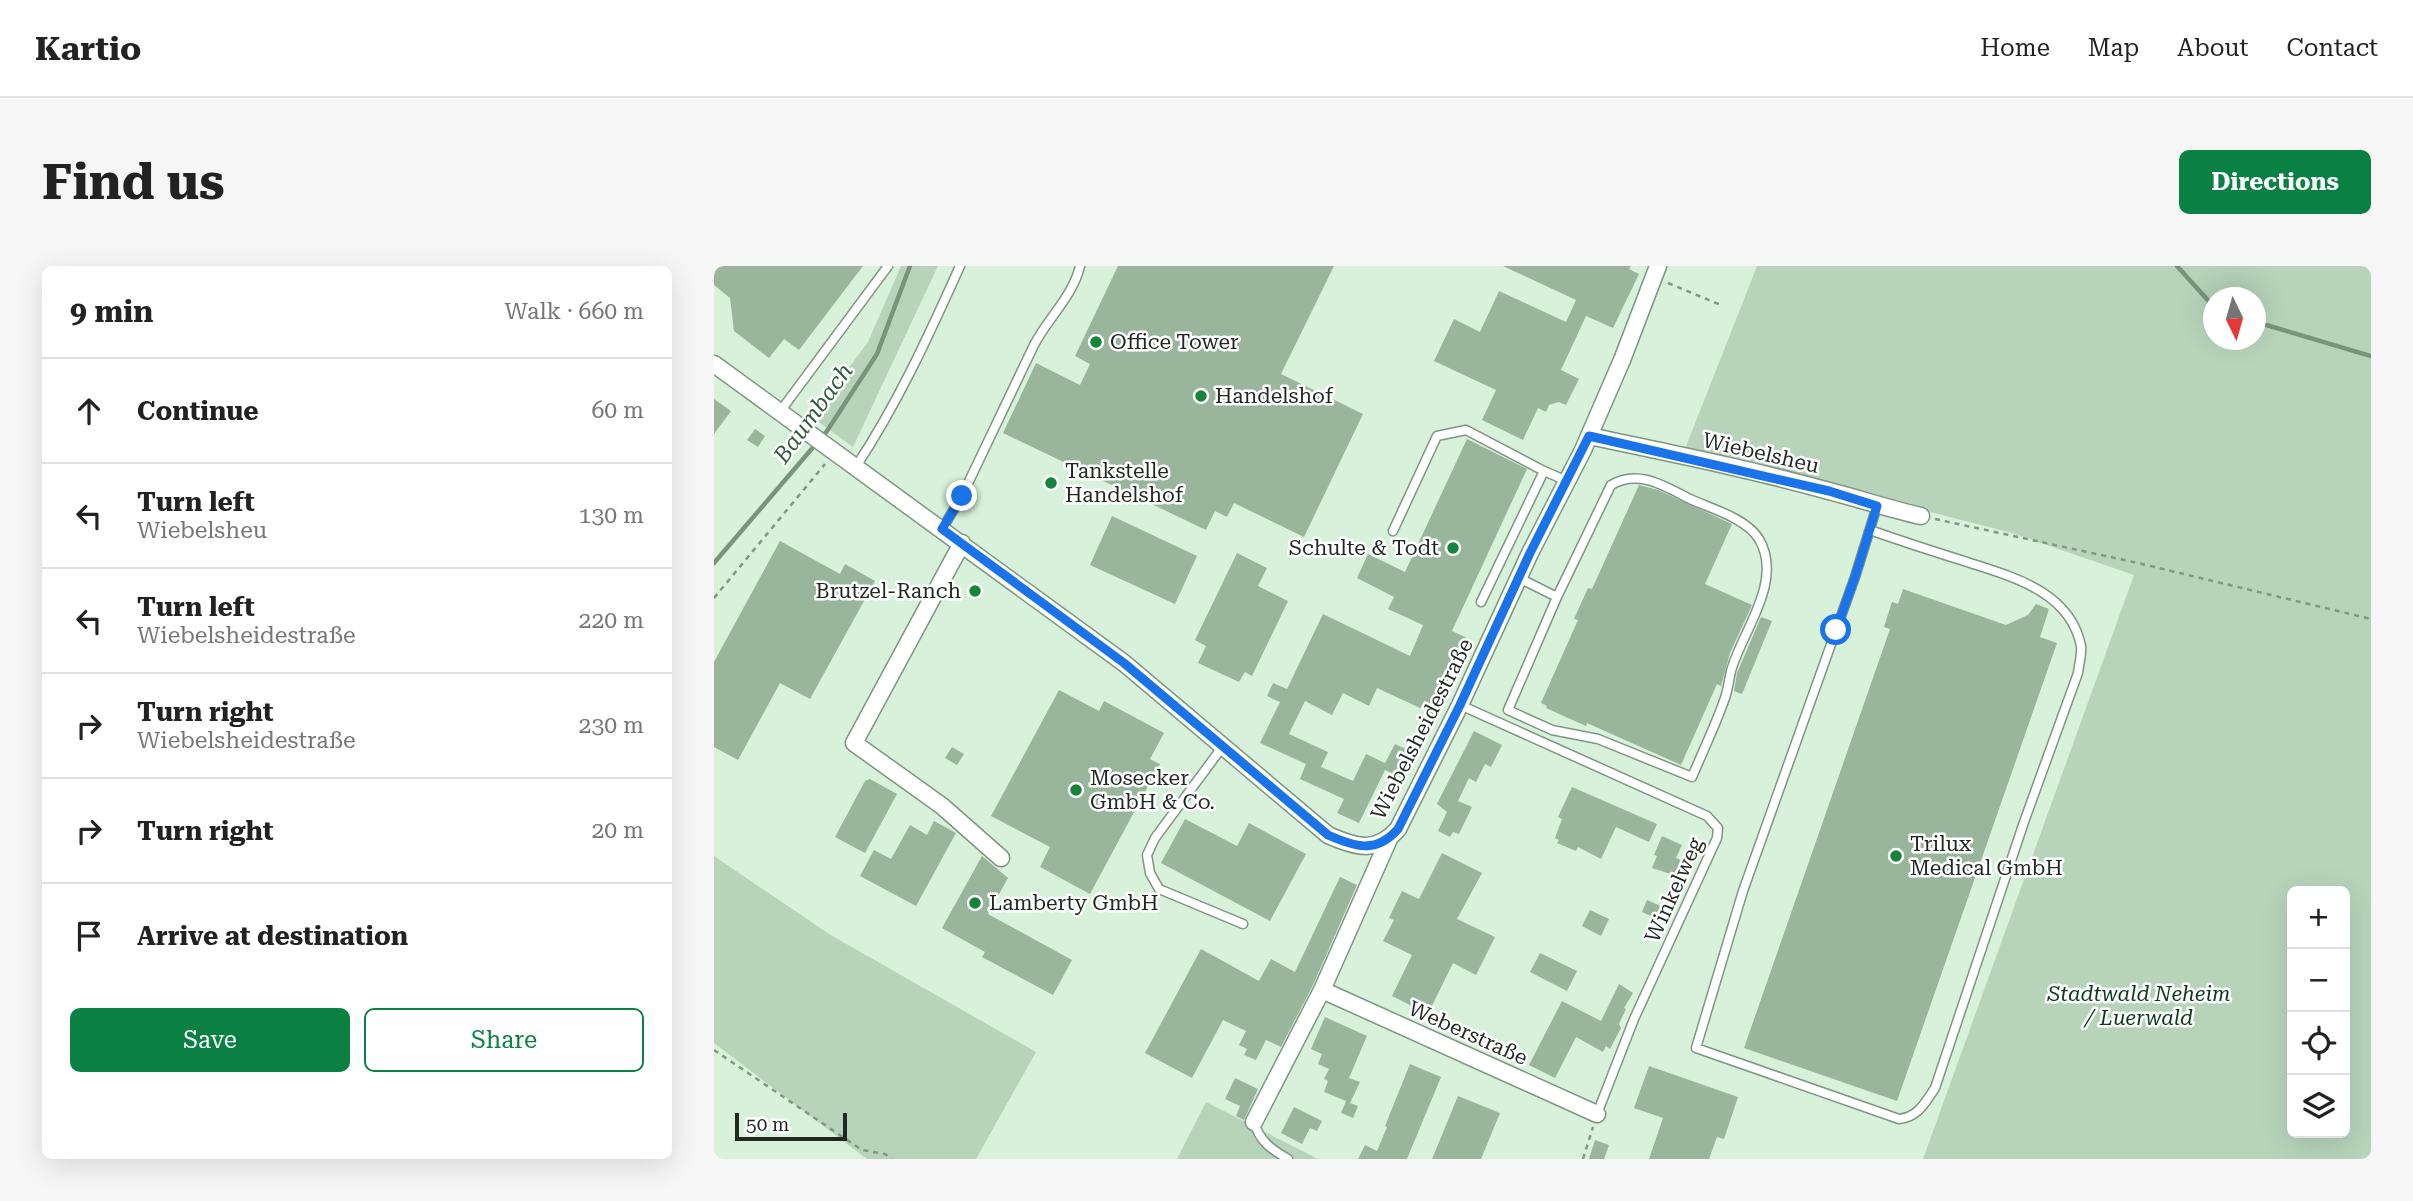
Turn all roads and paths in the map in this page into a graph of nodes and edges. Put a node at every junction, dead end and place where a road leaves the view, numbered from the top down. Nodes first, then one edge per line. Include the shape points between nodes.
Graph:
1 (888, 266) edge
2 (960, 266) edge
3 (1080, 266) edge
4 (1656, 272) edge
5 (1723, 306) dead end
6 (714, 364) edge
7 (779, 412) junction
8 (1589, 436) junction
9 (830, 451) junction
10 (855, 468) junction
11 (1544, 471) junction
12 (1567, 481) junction
13 (1877, 506) junction
14 (1921, 516) joint
15 (942, 529) junction
16 (1870, 530) junction
17 (1393, 531) dead end
18 (962, 542) junction
19 (1518, 578) junction
20 (1558, 597) junction
21 (714, 598) edge
22 (1481, 602) dead end
23 (2371, 619) edge
24 (1460, 705) junction
25 (1223, 746) junction
26 (1389, 839) junction
27 (1001, 858) dead end
28 (1243, 923) dead end
29 (1322, 990) junction
30 (714, 1049) edge
31 (1597, 1114) junction
32 (1254, 1122) joint
33 (892, 1159) edge
34 (1288, 1159) edge
35 (1583, 1159) edge

1 - 7 lane
2 - 10 lane via 904,384
3 - 15 lane via 1073,287 1034,345
4 - 5 path
4 - 8 street, Wiebelsheidestraße
6 - 7 street, Wiebelsheidestraße
7 - 9 street, Wiebelsheidestraße
8 - 12 street, Wiebelsheidestraße
8 - 13 street, Wiebelsheu
9 - 10 street, Wiebelsheidestraße
9 - 21 path
10 - 15 street, Wiebelsheidestraße
11 - 12 lane
11 - 17 lane via 1466,430 1437,436
11 - 22 lane
12 - 19 street, Wiebelsheidestraße
13 - 14 street, Wiebelsheu
13 - 16 lane
14 - 23 path
15 - 18 street, Wiebelsheidestraße
16 - 16 lane via 1743,891 1696,1048 1899,1119 1920,1109 1935,1088 2078,673 2081,647 2063,610 2042,590
18 - 25 street, Wiebelsheidestraße via 1124,663
18 - 27 street via 854,743 942,806
19 - 20 lane
19 - 24 street, Wiebelsheidestraße
20 - 20 lane via 1508,710 1552,730 1598,739 1692,777 1763,591 1766,573 1759,540 1734,519 1648,479 1622,479 1611,485
24 - 26 street, Wiebelsheidestraße
24 - 31 lane, Winkelweg via 1707,816 1718,828
25 - 26 street, Wiebelsheidestraße via 1328,835 1352,846
25 - 28 lane via 1147,855 1159,889
26 - 29 street
29 - 31 street, Weberstraße
29 - 32 street
30 - 33 path via 862,1150
31 - 35 path
32 - 34 lane via 1258,1137

